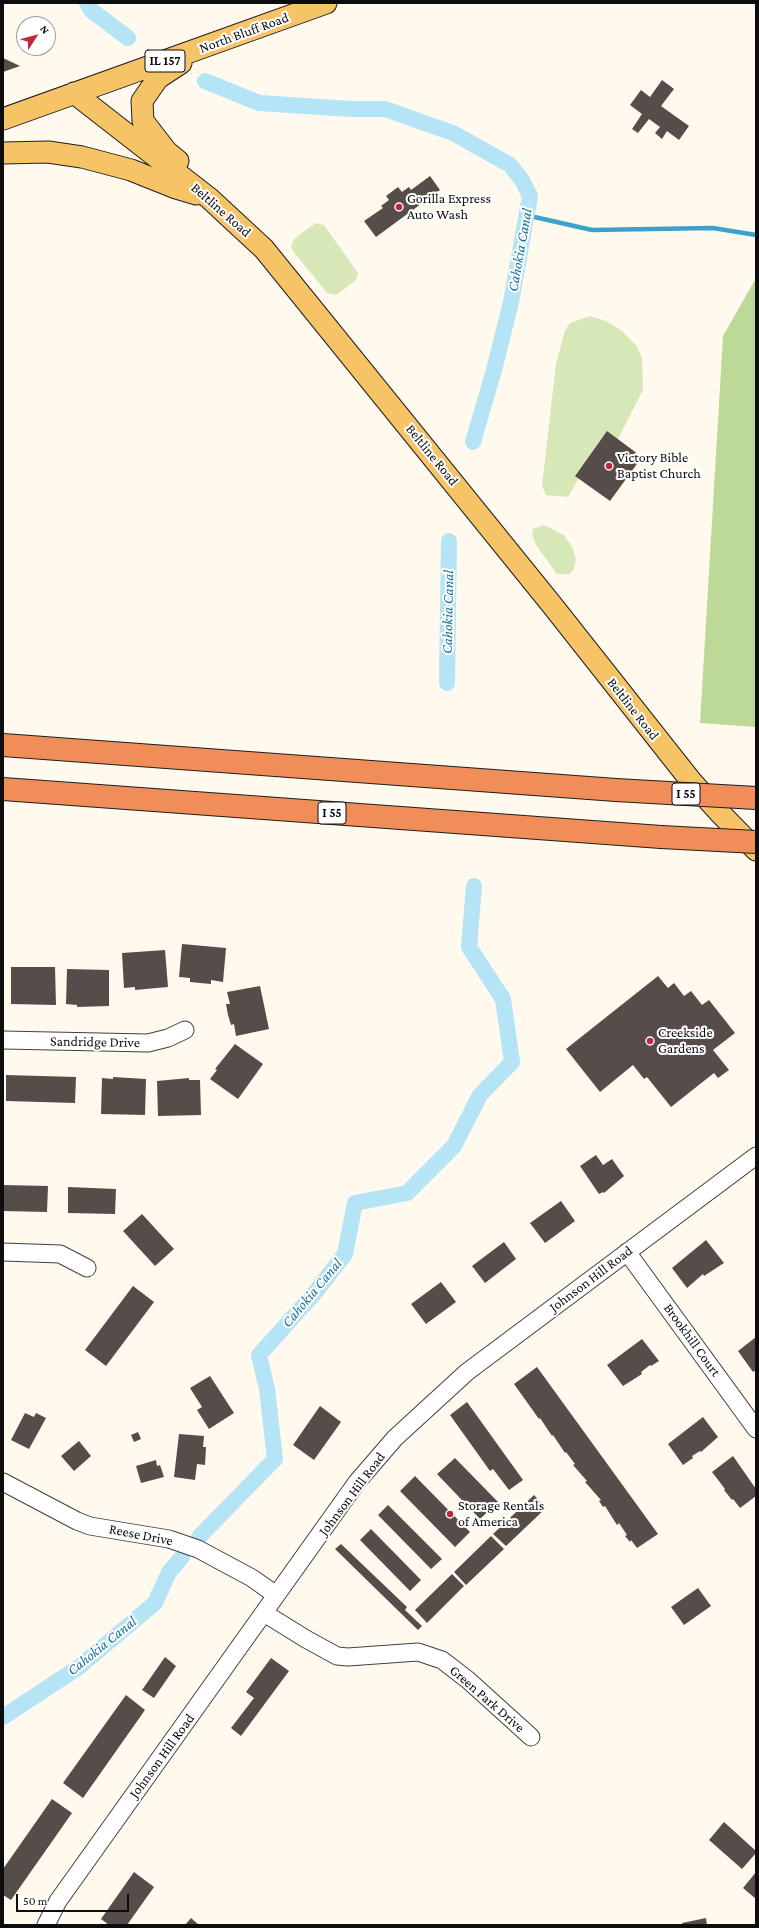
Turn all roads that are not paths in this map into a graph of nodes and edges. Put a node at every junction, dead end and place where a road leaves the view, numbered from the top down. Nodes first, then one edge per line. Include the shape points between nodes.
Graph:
1 (326, 3) edge
2 (215, 43) junction
3 (74, 93) junction
4 (3, 119) edge
5 (3, 153) edge
6 (211, 200) junction
7 (3, 745) edge
8 (3, 789) edge
9 (756, 798) edge
10 (756, 842) edge
11 (756, 850) edge
12 (185, 1030) dead end
13 (3, 1040) edge
14 (756, 1156) edge
15 (3, 1252) edge
16 (627, 1252) junction
17 (87, 1268) dead end
18 (756, 1429) edge
19 (3, 1482) edge
20 (276, 1596) junction
21 (264, 1613) junction
22 (532, 1737) dead end
23 (46, 1925) edge

1 - 2 main road, North Bluff Road / IL 157
2 - 3 main road, North Bluff Road / IL 157
2 - 6 main road via 158,78 142,100 143,121 167,152 194,175
3 - 4 main road, North Bluff Road / IL 157
3 - 6 main road, Beltline Road
5 - 6 main road via 48,152 82,156 131,170
6 - 11 main road, Beltline Road via 262,247 287,276 672,758
7 - 9 highway, I 55, bridge
8 - 10 highway, I 55, bridge
12 - 13 street, Sandridge Drive via 148,1043
14 - 16 street, Johnson Hill Road
15 - 17 street via 60,1254
16 - 18 street, Brookhill Court
16 - 20 street, Johnson Hill Road via 467,1372 395,1438 357,1482
19 - 20 street, Reese Drive via 90,1526 169,1539 198,1549 252,1578
20 - 21 street, Johnson Hill Road
21 - 22 street, Green Park Drive via 338,1656 418,1652 442,1660
21 - 23 street, Johnson Hill Road via 58,1901

